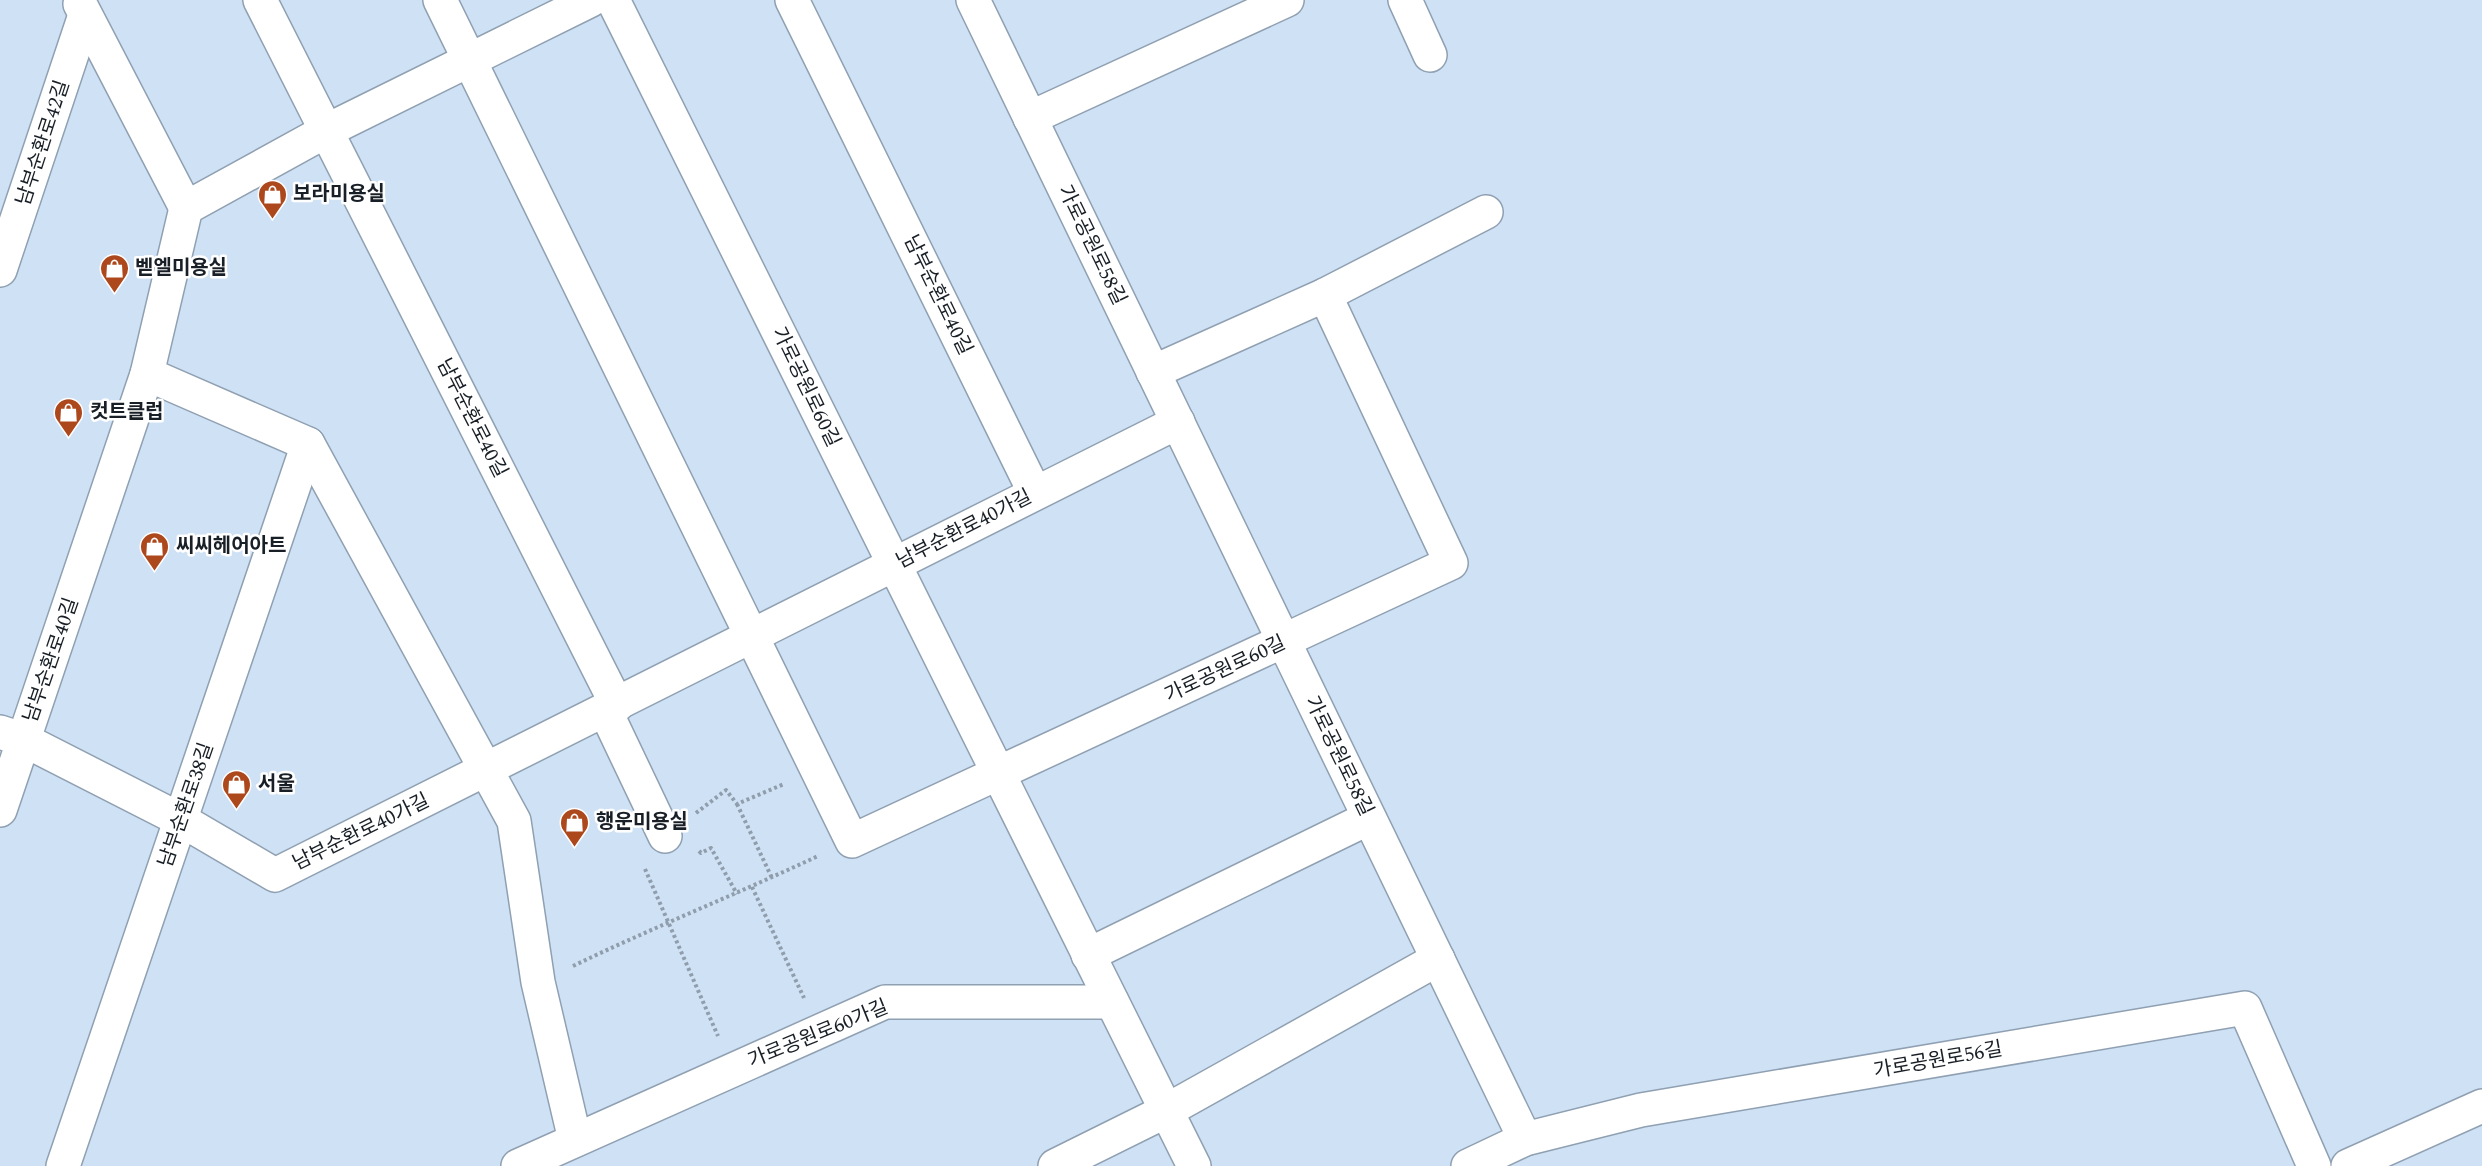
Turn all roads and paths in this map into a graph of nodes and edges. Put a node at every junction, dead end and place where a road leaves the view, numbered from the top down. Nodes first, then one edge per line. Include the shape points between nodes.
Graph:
1 (260, 0) edge
2 (440, 0) edge
3 (591, 0) edge
4 (613, 0) edge
5 (792, 0) edge
6 (973, 0) edge
7 (1405, 0) edge
8 (1272, 3) edge
9 (82, 7) edge
10 (1431, 54) dead end
11 (470, 60) junction
12 (1030, 118) junction
13 (326, 131) junction
14 (186, 208) junction
15 (1486, 212) dead end
16 (0, 270) edge
17 (1325, 295) junction
18 (1153, 372) junction
19 (147, 374) junction
20 (1178, 422) junction
21 (308, 444) junction
22 (1035, 493) junction
23 (894, 564) junction
24 (751, 636) junction
25 (1284, 642) junction
26 (611, 708) junction
27 (12, 736) edge
28 (486, 770) junction
29 (817, 770) junction
30 (998, 773) junction
31 (737, 804) junction
32 (0, 810) edge
33 (1369, 818) junction
34 (181, 820) junction
35 (673, 830) junction
36 (852, 841) junction
37 (772, 878) junction
38 (753, 887) junction
39 (737, 894) junction
40 (668, 921) junction
41 (1088, 955) junction
42 (1438, 959) junction
43 (538, 982) junction
44 (1112, 1002) junction
45 (820, 1031) junction
46 (732, 1069) junction
47 (2482, 1106) edge
48 (1166, 1112) junction
49 (1525, 1139) junction
50 (575, 1140) junction
51 (63, 1166) edge
52 (518, 1166) edge
53 (1055, 1166) edge
54 (1194, 1166) edge
55 (1468, 1166) edge
56 (2314, 1166) edge
57 (2348, 1166) edge

1 - 13 street, 남부순환로40길
2 - 11 street
3 - 11 street
4 - 23 street, 가로공원로60길
5 - 22 street, 남부순환로40길
6 - 12 street, 가로공원로58길
7 - 10 street
8 - 12 street
9 - 14 street
9 - 16 street, 남부순환로42길
11 - 13 street
11 - 24 street
12 - 18 street, 가로공원로58길
13 - 14 street
13 - 26 street, 남부순환로40길
14 - 19 street, 남부순환로40길
15 - 17 street
17 - 18 street
17 - 25 street, 가로공원로60길 via 1451,563
18 - 20 street, 가로공원로58길
19 - 21 street
19 - 27 street, 남부순환로40길
20 - 22 street, 남부순환로40가길
20 - 25 street, 가로공원로58길
21 - 28 street
21 - 34 street, 남부순환로38길
22 - 23 street, 남부순환로40가길
23 - 24 street, 남부순환로40가길
23 - 30 street, 가로공원로60길
24 - 26 street, 남부순환로40가길
24 - 29 street
25 - 30 street, 가로공원로60길
25 - 33 street, 가로공원로58길
26 - 28 street, 남부순환로40가길
26 - 35 street
27 - 32 street, 남부순환로40길
27 - 34 street, 남부순환로40가길
28 - 34 street, 남부순환로40가길 via 275,874
28 - 43 street via 513,821
29 - 31 path
29 - 36 street
30 - 36 street, 가로공원로60길
30 - 41 street, 가로공원로60길
31 - 35 path via 726,790
31 - 37 path
33 - 41 street
33 - 42 street, 가로공원로58길
34 - 51 street, 남부순환로38길
35 - 39 path via 701,854 711,848
35 - 40 path via 639,856
36 - 37 path
37 - 38 path
38 - 39 path
38 - 45 path
39 - 40 path
40 - 43 path
40 - 46 path
41 - 44 street, 가로공원로60길
42 - 48 street
42 - 49 street, 가로공원로58길
43 - 50 street
44 - 45 street, 가로공원로60가길 via 885,1002
44 - 48 street, 가로공원로60길
45 - 46 street, 가로공원로60가길
46 - 50 street, 가로공원로60가길
47 - 57 street
48 - 53 street
48 - 54 street, 가로공원로60길
49 - 55 street, 가로공원로56길
49 - 56 street, 가로공원로56길 via 1641,1110 2245,1008
50 - 52 street, 가로공원로60가길

